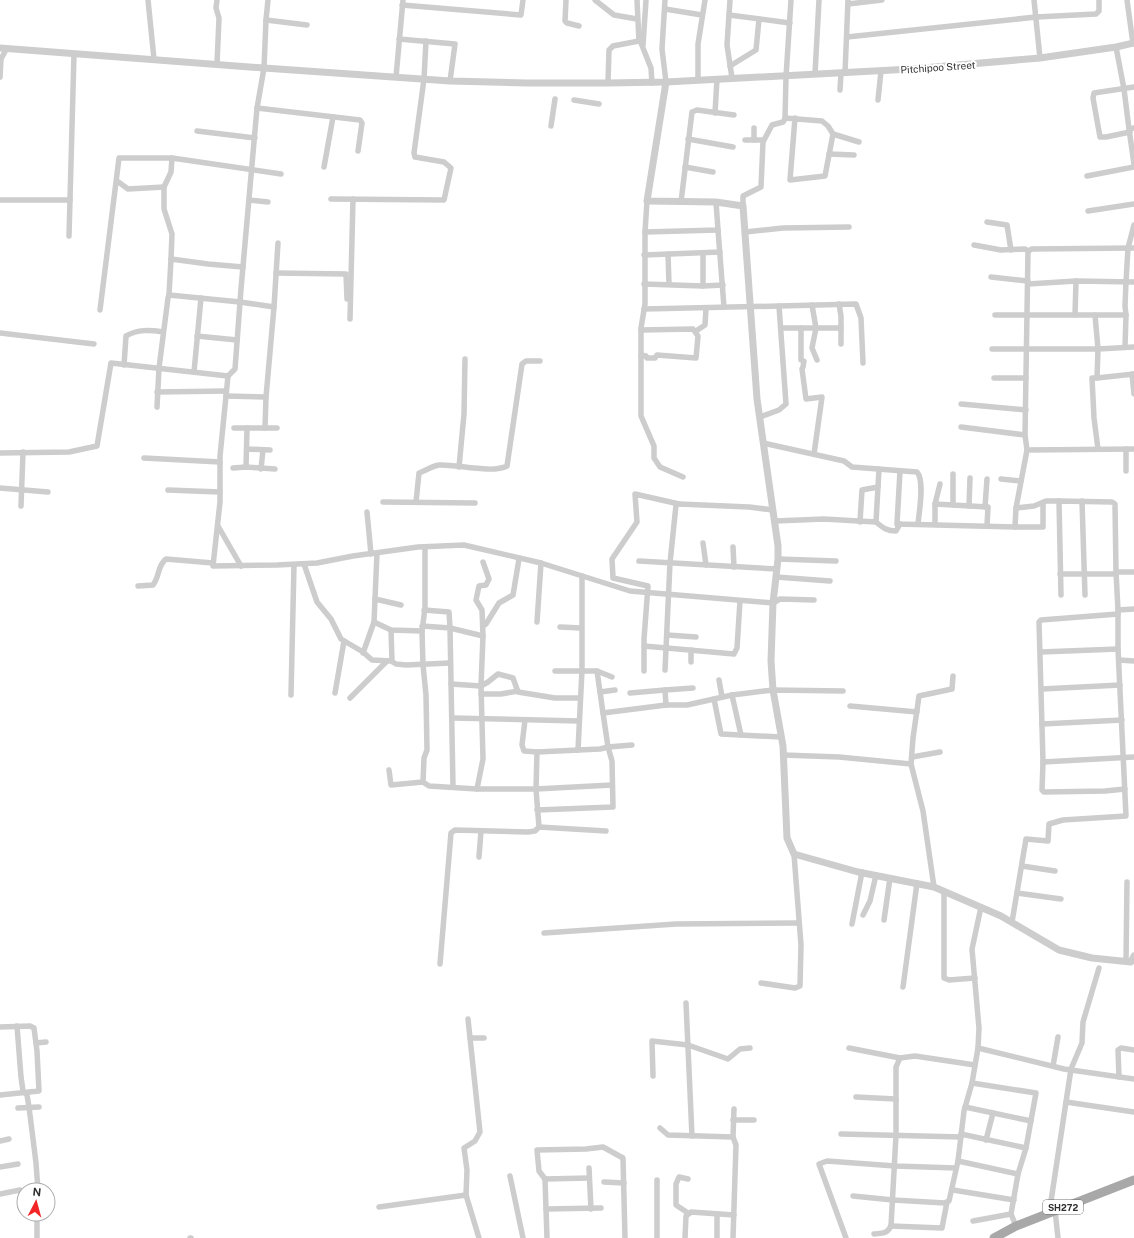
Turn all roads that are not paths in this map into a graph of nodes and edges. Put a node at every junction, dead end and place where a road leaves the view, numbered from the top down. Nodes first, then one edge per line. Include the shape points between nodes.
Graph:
1 (148, 0) edge
2 (217, 0) edge
3 (268, 0) edge
4 (523, 0) edge
5 (566, 0) edge
6 (595, 0) edge
7 (637, 0) edge
8 (646, 0) edge
9 (665, 0) edge
10 (705, 0) edge
11 (730, 0) edge
12 (791, 0) edge
13 (819, 0) edge
14 (882, 0) edge
15 (1034, 0) edge
16 (1099, 0) edge
17 (1127, 0) edge
18 (848, 2) edge
19 (403, 3) edge
20 (665, 9) junction
21 (702, 15) junction
22 (728, 15) junction
23 (1036, 17) junction
24 (637, 19) junction
25 (759, 19) junction
26 (266, 20) junction
27 (790, 23) junction
28 (308, 25) dead end
29 (579, 26) dead end
30 (847, 37) junction
31 (399, 39) junction
32 (426, 41) junction
33 (641, 43) junction
34 (1133, 43) edge
35 (1116, 47) junction
36 (4, 48) edge
37 (74, 54) junction
38 (1040, 58) junction
39 (154, 59) junction
40 (217, 64) junction
41 (730, 66) junction
42 (264, 68) junction
43 (881, 71) junction
44 (843, 73) junction
45 (816, 74) junction
46 (0, 77) edge
47 (396, 77) junction
48 (786, 77) junction
49 (732, 78) junction
50 (424, 79) junction
51 (717, 79) junction
52 (698, 80) junction
53 (450, 81) junction
54 (666, 82) junction
55 (608, 83) junction
56 (652, 83) junction
57 (1134, 87) edge
58 (1124, 89) junction
59 (840, 90) dead end
60 (554, 99) dead end
61 (574, 100) dead end
62 (878, 100) dead end
63 (599, 104) dead end
64 (257, 108) junction
65 (715, 113) junction
66 (734, 115) dead end
67 (333, 117) junction
68 (785, 118) junction
69 (795, 118) junction
70 (551, 126) dead end
71 (754, 128) dead end
72 (1131, 130) edge
73 (197, 131) dead end
74 (833, 134) junction
75 (255, 138) junction
76 (688, 139) junction
77 (745, 140) dead end
78 (754, 140) junction
79 (763, 140) junction
80 (860, 142) dead end
81 (733, 147) dead end
82 (358, 151) dead end
83 (829, 154) junction
84 (854, 155) dead end
85 (172, 158) junction
86 (1134, 165) edge
87 (324, 167) dead end
88 (685, 167) junction
89 (252, 171) junction
90 (713, 172) dead end
91 (280, 174) dead end
92 (1087, 176) dead end
93 (117, 181) junction
94 (164, 187) junction
95 (331, 199) dead end
96 (353, 199) junction
97 (0, 200) edge
98 (70, 200) junction
99 (249, 200) junction
100 (647, 201) junction
101 (268, 202) dead end
102 (681, 202) junction
103 (716, 202) junction
104 (1134, 204) edge
105 (743, 206) junction
106 (1088, 211) dead end
107 (986, 222) dead end
108 (1134, 225) edge
109 (849, 227) dead end
110 (718, 230) junction
111 (645, 232) junction
112 (745, 232) junction
113 (68, 236) dead end
114 (278, 243) dead end
115 (974, 245) dead end
116 (1131, 248) edge
117 (1011, 250) junction
118 (1028, 251) junction
119 (720, 252) junction
120 (703, 253) junction
121 (668, 254) junction
122 (644, 255) junction
123 (171, 259) junction
124 (243, 267) junction
125 (276, 273) junction
126 (991, 277) dead end
127 (1076, 281) junction
128 (1028, 282) junction
129 (1126, 282) junction
130 (1134, 282) edge
131 (644, 284) junction
132 (669, 284) junction
133 (722, 285) junction
134 (703, 286) junction
135 (170, 295) junction
136 (201, 298) junction
137 (240, 302) junction
138 (839, 304) junction
139 (812, 305) junction
140 (750, 306) junction
141 (779, 306) junction
142 (724, 307) junction
143 (274, 308) junction
144 (706, 308) junction
145 (644, 309) junction
146 (100, 310) dead end
147 (347, 310) dead end
148 (995, 315) dead end
149 (1026, 315) junction
150 (1075, 315) junction
151 (1095, 315) junction
152 (1126, 315) junction
153 (350, 319) dead end
154 (781, 328) junction
155 (801, 328) junction
156 (816, 328) junction
157 (841, 328) junction
158 (641, 330) junction
159 (696, 331) junction
160 (163, 332) junction
161 (0, 333) edge
162 (197, 336) junction
163 (237, 340) junction
164 (94, 344) dead end
165 (841, 344) dead end
166 (800, 347) junction
167 (1125, 347) junction
168 (1134, 347) edge
169 (812, 348) junction
170 (1098, 348) junction
171 (992, 349) dead end
172 (1027, 349) junction
173 (641, 355) junction
174 (465, 359) dead end
175 (816, 360) dead end
176 (540, 361) dead end
177 (863, 363) dead end
178 (124, 364) junction
179 (159, 368) junction
180 (194, 372) junction
181 (1133, 374) edge
182 (228, 376) junction
183 (994, 378) dead end
184 (1026, 378) junction
185 (1098, 378) junction
186 (157, 392) junction
187 (226, 394) junction
188 (1134, 394) edge
189 (266, 397) junction
190 (961, 404) dead end
191 (157, 407) dead end
192 (1026, 410) junction
193 (760, 417) junction
194 (234, 428) dead end
195 (247, 428) junction
196 (265, 428) junction
197 (277, 428) dead end
198 (961, 428) dead end
199 (1025, 435) junction
200 (763, 443) junction
201 (247, 449) junction
202 (1098, 449) junction
203 (1126, 449) junction
204 (1134, 449) edge
205 (263, 450) junction
206 (270, 450) dead end
207 (1027, 450) junction
208 (23, 452) junction
209 (0, 453) edge
210 (814, 454) junction
211 (144, 458) dead end
212 (220, 462) junction
213 (246, 467) junction
214 (459, 467) junction
215 (233, 468) dead end
216 (261, 469) junction
217 (275, 469) dead end
218 (879, 469) junction
219 (900, 471) junction
220 (1126, 472) dead end
221 (953, 474) dead end
222 (683, 477) dead end
223 (970, 478) dead end
224 (987, 479) dead end
225 (1002, 479) dead end
226 (1021, 481) junction
227 (940, 484) dead end
228 (878, 487) junction
229 (0, 488) edge
230 (22, 489) junction
231 (168, 490) dead end
232 (48, 492) dead end
233 (220, 492) junction
234 (1059, 501) junction
235 (1082, 501) junction
236 (383, 502) dead end
237 (416, 502) junction
238 (475, 503) dead end
239 (1043, 503) junction
240 (679, 504) junction
241 (935, 504) junction
242 (953, 505) junction
243 (21, 506) dead end
244 (969, 506) junction
245 (985, 507) junction
246 (1016, 508) junction
247 (773, 510) junction
248 (367, 512) dead end
249 (775, 521) junction
250 (860, 522) junction
251 (876, 522) junction
252 (900, 524) junction
253 (918, 524) junction
254 (935, 524) junction
255 (217, 525) junction
256 (987, 526) junction
257 (1015, 527) junction
258 (703, 543) dead end
259 (425, 547) junction
260 (733, 547) dead end
261 (374, 553) junction
262 (778, 558) junction
263 (519, 559) junction
264 (639, 561) dead end
265 (836, 561) dead end
266 (483, 562) dead end
267 (213, 563) junction
268 (541, 563) junction
269 (670, 563) junction
270 (294, 564) junction
271 (304, 564) junction
272 (706, 565) junction
273 (241, 566) junction
274 (734, 567) junction
275 (1134, 572) edge
276 (777, 573) junction
277 (1116, 573) junction
278 (1060, 574) junction
279 (1084, 574) junction
280 (582, 576) junction
281 (830, 581) dead end
282 (138, 586) dead end
283 (647, 593) junction
284 (669, 595) junction
285 (1061, 595) dead end
286 (1085, 595) dead end
287 (375, 599) junction
288 (814, 600) dead end
289 (740, 601) junction
290 (773, 602) junction
291 (402, 605) dead end
292 (1134, 609) edge
293 (424, 610) junction
294 (1118, 612) junction
295 (374, 622) junction
296 (537, 622) dead end
297 (483, 626) junction
298 (560, 627) dead end
299 (422, 628) junction
300 (450, 628) junction
301 (581, 628) junction
302 (391, 630) junction
303 (667, 635) junction
304 (482, 636) junction
305 (696, 637) dead end
306 (344, 641) junction
307 (644, 646) junction
308 (666, 648) junction
309 (1118, 649) junction
310 (691, 650) junction
311 (1041, 652) junction
312 (363, 653) junction
313 (1119, 660) junction
314 (390, 661) junction
315 (1134, 661) edge
316 (691, 662) dead end
317 (450, 663) junction
318 (423, 665) junction
319 (582, 670) junction
320 (665, 670) dead end
321 (555, 671) dead end
322 (597, 671) junction
323 (644, 671) dead end
324 (952, 676) dead end
325 (612, 677) dead end
326 (719, 680) dead end
327 (451, 684) junction
328 (481, 686) junction
329 (1120, 686) junction
330 (693, 688) dead end
331 (1042, 689) junction
332 (615, 690) dead end
333 (665, 690) junction
334 (773, 690) junction
335 (518, 691) junction
336 (600, 692) junction
337 (843, 692) dead end
338 (334, 693) dead end
339 (630, 693) dead end
340 (481, 694) junction
341 (291, 695) dead end
342 (732, 695) junction
343 (350, 698) dead end
344 (580, 698) junction
345 (722, 698) junction
346 (714, 699) junction
347 (666, 705) junction
348 (850, 706) dead end
349 (917, 712) junction
350 (603, 713) junction
351 (452, 718) junction
352 (482, 718) junction
353 (525, 720) junction
354 (1122, 720) junction
355 (579, 721) junction
356 (1042, 724) junction
357 (741, 735) junction
358 (781, 738) junction
359 (632, 744) dead end
360 (608, 747) junction
361 (578, 750) junction
362 (537, 752) junction
363 (940, 752) dead end
364 (783, 755) junction
365 (912, 757) junction
366 (1123, 757) junction
367 (1134, 757) edge
368 (1043, 762) junction
369 (911, 764) junction
370 (389, 770) dead end
371 (424, 782) junction
372 (612, 785) junction
373 (453, 787) junction
374 (477, 789) junction
375 (536, 789) junction
376 (1124, 789) junction
377 (537, 810) junction
378 (539, 827) junction
379 (481, 831) junction
380 (606, 831) dead end
381 (794, 854) junction
382 (478, 857) dead end
383 (1022, 866) junction
384 (1055, 871) dead end
385 (862, 872) junction
386 (876, 875) junction
387 (890, 878) junction
388 (1127, 882) dead end
389 (917, 883) junction
390 (934, 887) junction
391 (944, 891) junction
392 (1017, 893) junction
393 (1061, 899) dead end
394 (981, 907) junction
395 (863, 915) dead end
396 (884, 920) dead end
397 (1012, 922) junction
398 (798, 923) junction
399 (852, 924) dead end
400 (544, 933) dead end
401 (1134, 956) edge
402 (1126, 961) junction
403 (440, 964) dead end
404 (1099, 968) dead end
405 (975, 978) junction
406 (761, 983) dead end
407 (903, 987) dead end
408 (686, 1003) dead end
409 (468, 1019) dead end
410 (17, 1026) junction
411 (0, 1027) edge
412 (1058, 1037) dead end
413 (470, 1038) junction
414 (484, 1038) dead end
415 (46, 1042) dead end
416 (36, 1043) junction
417 (688, 1045) junction
418 (750, 1048) dead end
419 (849, 1048) dead end
420 (978, 1048) junction
421 (1134, 1050) edge
422 (900, 1058) junction
423 (975, 1065) junction
424 (1053, 1066) junction
425 (1071, 1069) junction
426 (653, 1076) dead end
427 (1118, 1077) junction
428 (1134, 1079) edge
429 (972, 1084) junction
430 (25, 1093) junction
431 (0, 1095) edge
432 (856, 1096) dead end
433 (896, 1099) junction
434 (1066, 1102) junction
435 (39, 1106) dead end
436 (29, 1107) junction
437 (965, 1107) junction
438 (18, 1108) dead end
439 (734, 1109) dead end
440 (1134, 1112) edge
441 (993, 1113) junction
442 (733, 1120) junction
443 (754, 1120) dead end
444 (1031, 1121) junction
445 (660, 1128) dead end
446 (841, 1134) dead end
447 (961, 1135) junction
448 (692, 1136) junction
449 (896, 1136) junction
450 (732, 1137) junction
451 (9, 1139) dead end
452 (986, 1140) junction
453 (0, 1141) edge
454 (1026, 1148) junction
455 (958, 1161) junction
456 (18, 1164) dead end
457 (895, 1166) junction
458 (0, 1167) edge
459 (589, 1168) dead end
460 (956, 1168) junction
461 (1018, 1174) junction
462 (510, 1176) dead end
463 (589, 1178) junction
464 (545, 1179) junction
465 (688, 1179) dead end
466 (657, 1180) dead end
467 (1134, 1180) edge
468 (37, 1182) edge
469 (604, 1182) dead end
470 (624, 1183) junction
471 (952, 1190) junction
472 (16, 1191) edge
473 (0, 1194) edge
474 (466, 1195) junction
475 (853, 1196) dead end
476 (893, 1200) junction
477 (1014, 1200) junction
478 (947, 1202) junction
479 (379, 1208) dead end
480 (601, 1208) dead end
481 (591, 1209) junction
482 (546, 1210) junction
483 (1055, 1210) junction
484 (688, 1213) junction
485 (717, 1214) junction
486 (1011, 1214) junction
487 (734, 1215) junction
488 (973, 1221) dead end
489 (37, 1222) edge
490 (891, 1226) junction
491 (1016, 1226) junction
492 (874, 1234) dead end
493 (37, 1238) edge
494 (480, 1238) edge
495 (524, 1238) edge
496 (547, 1238) edge
497 (625, 1238) edge
498 (657, 1238) edge
499 (685, 1238) edge
500 (717, 1238) edge
501 (733, 1238) edge
502 (846, 1238) edge
503 (994, 1238) edge
504 (1058, 1238) edge

1 - 39 street
2 - 40 street
3 - 26 street
4 - 19 street via 521,15
5 - 29 street via 565,21
6 - 24 street via 614,16
7 - 24 street
8 - 33 street
9 - 20 street
10 - 21 street
11 - 22 street
12 - 27 street
13 - 45 street
14 - 18 street
15 - 23 street
16 - 23 street via 1099,12 1096,14
17 - 34 street
18 - 30 street
19 - 31 street
20 - 21 street
20 - 54 street via 662,49
21 - 52 street via 698,44
22 - 25 street
22 - 41 street via 727,45
23 - 30 street
23 - 38 street
24 - 33 street
25 - 27 street
25 - 41 street via 756,50
26 - 28 street
26 - 42 street
27 - 48 street
30 - 44 street
31 - 32 street
31 - 47 street
32 - 50 street
32 - 53 street via 455,44
33 - 55 street via 613,46 609,50
33 - 56 street via 651,68
34 - 35 street, Pitchipoo Street
35 - 38 street, Pitchipoo Street
35 - 58 street
36 - 37 street, Pitchipoo Street
36 - 46 street
37 - 39 street, Pitchipoo Street
37 - 98 street
38 - 43 street, Pitchipoo Street
39 - 40 street, Pitchipoo Street
40 - 42 street, Pitchipoo Street
41 - 49 street
42 - 47 street, Pitchipoo Street
42 - 64 street
43 - 44 street, Pitchipoo Street
43 - 62 street
44 - 45 street, Pitchipoo Street
44 - 59 street
45 - 48 street, Pitchipoo Street
47 - 50 street, Pitchipoo Street
48 - 49 street, Pitchipoo Street
48 - 68 street
49 - 51 street, Pitchipoo Street
50 - 53 street, Pitchipoo Street
50 - 96 street via 414,154 415,157 444,162 450,168 444,200
51 - 52 street, Pitchipoo Street
51 - 65 street
52 - 54 street, Pitchipoo Street
53 - 55 street, Pitchipoo Street
54 - 56 street, Pitchipoo Street
54 - 100 street
55 - 56 street, Pitchipoo Street
57 - 58 street
58 - 72 street
58 - 72 street via 1094,93 1093,98 1100,137
60 - 70 street
61 - 63 street
64 - 67 street
64 - 75 street
65 - 66 street
65 - 76 street via 697,110 692,112
67 - 82 street via 362,121
67 - 87 street
68 - 69 street
68 - 79 street via 785,121 772,125
69 - 74 street via 822,121
69 - 83 street via 790,180 824,176
71 - 78 street
72 - 86 street
73 - 75 street
74 - 80 street
74 - 83 street
75 - 89 street
76 - 81 street
76 - 88 street
77 - 78 street
78 - 79 street
79 - 105 street via 761,187 743,196
83 - 84 street
85 - 89 street
85 - 93 street via 120,158
85 - 94 street via 171,172
86 - 92 street
88 - 90 street
88 - 102 street
89 - 91 street
89 - 99 street
93 - 94 street via 128,189
93 - 146 street
94 - 123 street via 164,210 172,234
95 - 96 street
96 - 153 street
97 - 98 street
98 - 113 street
99 - 101 street
99 - 124 street
100 - 102 street
100 - 111 street
102 - 103 street
103 - 105 street
103 - 110 street
104 - 106 street
105 - 112 street
107 - 117 street via 1007,225
108 - 116 street
109 - 112 street via 783,228
110 - 111 street
110 - 119 street
111 - 122 street
112 - 140 street
114 - 125 street
115 - 117 street
116 - 118 street
116 - 129 street
117 - 118 street
118 - 128 street
119 - 120 street
119 - 133 street
120 - 121 street
120 - 134 street
121 - 122 street
121 - 132 street
122 - 131 street
123 - 124 street
123 - 135 street
124 - 137 street
125 - 143 street
125 - 147 street via 346,274
126 - 128 street
127 - 128 street
127 - 129 street
127 - 150 street
128 - 149 street
129 - 130 street
129 - 152 street
131 - 132 street
131 - 145 street
132 - 134 street
133 - 134 street
133 - 142 street
135 - 136 street
135 - 160 street
136 - 137 street
136 - 162 street
137 - 143 street
137 - 163 street
138 - 139 street
138 - 157 street
138 - 177 street via 856,304 861,318
139 - 141 street
139 - 156 street
140 - 141 street
140 - 142 street
140 - 193 street
141 - 154 street
142 - 144 street
143 - 189 street
144 - 145 street
144 - 159 street via 705,325
145 - 158 street
148 - 149 street
149 - 150 street
149 - 172 street
150 - 151 street
151 - 152 street
151 - 170 street
152 - 167 street
154 - 155 street
154 - 193 street via 786,404 780,410
155 - 156 street
155 - 166 street
156 - 157 street
156 - 169 street
157 - 165 street
158 - 159 street
158 - 173 street
159 - 173 street via 696,358 657,355 651,359
160 - 178 street via 148,330 133,332 126,336
160 - 179 street
161 - 164 street
162 - 163 street
162 - 180 street
163 - 182 street via 235,369
166 - 169 street
166 - 210 street via 801,360 804,361 802,369 806,399 822,397
167 - 168 street
167 - 170 street
169 - 175 street
170 - 172 street
170 - 185 street
171 - 172 street
172 - 184 street
173 - 222 street via 641,416 654,446 654,458 660,467
174 - 214 street via 464,414
176 - 214 street via 526,360 522,364 507,466
178 - 179 street
178 - 208 street via 111,363 97,446 69,452
179 - 180 street
179 - 186 street
180 - 182 street
181 - 185 street
181 - 188 street
182 - 187 street
183 - 184 street
184 - 192 street
185 - 202 street via 1092,378
186 - 187 street
186 - 191 street
187 - 189 street
187 - 212 street
189 - 196 street
190 - 192 street
192 - 199 street
193 - 200 street
194 - 195 street
195 - 196 street
195 - 201 street
196 - 197 street
198 - 199 street
199 - 207 street
200 - 210 street
200 - 247 street
201 - 205 street
201 - 213 street
202 - 203 street
202 - 207 street
203 - 204 street
203 - 220 street
205 - 206 street
205 - 216 street
207 - 226 street
208 - 209 street
208 - 230 street
210 - 218 street via 844,461 852,467
211 - 212 street
212 - 233 street
213 - 215 street
213 - 216 street
214 - 237 street via 438,465 419,473
216 - 217 street
218 - 219 street
218 - 228 street
219 - 252 street via 897,524
219 - 253 street via 917,472 920,476
221 - 242 street
223 - 244 street
224 - 245 street
225 - 226 street
226 - 246 street
227 - 241 street
228 - 250 street via 862,490
228 - 251 street
229 - 230 street
230 - 232 street
230 - 243 street
231 - 233 street
233 - 255 street
234 - 235 street
234 - 239 street
234 - 278 street
235 - 277 street via 1115,504
235 - 279 street
236 - 237 street
237 - 238 street
239 - 246 street
239 - 257 street via 1043,526
240 - 247 street
240 - 269 street via 675,510
240 - 283 street via 636,494 637,522 612,559 614,578 648,586
241 - 242 street
241 - 254 street
242 - 244 street
244 - 245 street
245 - 256 street via 988,507
246 - 257 street
247 - 249 street
248 - 261 street
249 - 250 street via 824,519
249 - 262 street
250 - 251 street
251 - 252 street via 889,531 896,531
252 - 253 street
253 - 254 street
254 - 256 street
255 - 267 street
255 - 273 street
256 - 257 street
258 - 272 street
259 - 261 street
259 - 263 street via 464,545
259 - 293 street
260 - 274 street
261 - 271 street
261 - 287 street
262 - 265 street
262 - 276 street
263 - 268 street
263 - 297 street via 513,595 499,603
264 - 269 street
266 - 297 street via 489,579 486,585 479,586 476,600 482,610
267 - 273 street via 213,566
267 - 282 street via 166,559 161,563 157,581 153,585
268 - 280 street
268 - 296 street
269 - 272 street
269 - 284 street
270 - 271 street
270 - 273 street
270 - 341 street
271 - 306 street via 317,602
272 - 274 street
274 - 276 street
275 - 277 street
276 - 281 street
276 - 290 street
277 - 279 street
277 - 294 street
278 - 279 street
278 - 285 street
279 - 286 street
280 - 283 street via 630,591
280 - 301 street
283 - 284 street
283 - 307 street
284 - 289 street
284 - 303 street
287 - 291 street
287 - 295 street
288 - 290 street via 780,599
289 - 290 street
289 - 310 street via 737,648 734,654
290 - 334 street
292 - 294 street
293 - 299 street
293 - 300 street via 450,612
294 - 309 street
294 - 311 street via 1041,620 1038,626
295 - 302 street
295 - 312 street
297 - 304 street
298 - 301 street
299 - 300 street
299 - 302 street
299 - 318 street
300 - 304 street
300 - 317 street
301 - 319 street
302 - 314 street
303 - 305 street
303 - 308 street
304 - 328 street
306 - 312 street
306 - 338 street
307 - 308 street
307 - 323 street
308 - 310 street
308 - 320 street
309 - 311 street
309 - 313 street
310 - 316 street
311 - 331 street
312 - 314 street via 372,660
313 - 315 street
313 - 329 street
314 - 318 street via 396,664
314 - 343 street
317 - 318 street
317 - 327 street
318 - 371 street via 427,750 424,758
319 - 321 street
319 - 322 street
319 - 344 street
322 - 325 street
322 - 336 street
324 - 349 street via 952,689 920,696
326 - 345 street
327 - 328 street
327 - 351 street
328 - 335 street via 498,674 513,678
328 - 340 street
329 - 331 street
329 - 354 street
330 - 333 street
331 - 356 street
332 - 336 street
333 - 339 street
333 - 347 street
334 - 337 street
334 - 342 street
334 - 358 street
335 - 340 street
335 - 344 street via 555,698
336 - 350 street
340 - 352 street
342 - 345 street
342 - 357 street
344 - 355 street
345 - 346 street
346 - 347 street via 687,705
346 - 357 street via 721,734
347 - 350 street
348 - 349 street
349 - 365 street
350 - 360 street
351 - 352 street
351 - 373 street
352 - 353 street
352 - 374 street via 483,759
353 - 355 street
353 - 362 street via 522,745 524,751
354 - 356 street
354 - 366 street
355 - 361 street
356 - 368 street
357 - 358 street
358 - 364 street
359 - 360 street
360 - 361 street
360 - 372 street via 612,761
361 - 362 street
362 - 375 street
363 - 365 street
364 - 369 street via 839,756
364 - 381 street via 787,838
365 - 369 street
366 - 367 street
366 - 368 street
366 - 376 street
368 - 376 street via 1044,792
369 - 390 street via 922,811
370 - 371 street via 391,785
371 - 373 street via 429,786
372 - 375 street
372 - 377 street via 614,808
373 - 374 street
374 - 375 street
375 - 377 street
376 - 383 street via 1126,816 1063,820 1049,824 1048,841 1026,839
377 - 378 street
378 - 379 street via 534,832
378 - 380 street
379 - 382 street
379 - 403 street via 455,830 451,833
381 - 385 street
381 - 398 street
383 - 384 street
383 - 392 street
385 - 386 street
385 - 399 street
386 - 387 street
386 - 395 street via 870,901
387 - 389 street
387 - 396 street
388 - 402 street
389 - 390 street
389 - 407 street
390 - 391 street
391 - 394 street
391 - 405 street via 944,978
392 - 393 street
392 - 397 street
394 - 397 street
394 - 405 street via 972,949
397 - 402 street via 1059,950 1092,958
398 - 400 street via 676,924
398 - 406 street via 801,945 800,986 795,988
401 - 402 street via 1131,962
404 - 425 street via 1083,1022 1082,1043
405 - 420 street
408 - 417 street
409 - 413 street
410 - 411 street
410 - 416 street via 34,1028
410 - 430 street via 21,1077
412 - 424 street
413 - 414 street
413 - 474 street via 480,1132 475,1141 464,1148 467,1170
415 - 416 street
416 - 430 street via 38,1090
417 - 418 street via 728,1059 740,1049
417 - 426 street via 652,1041
417 - 448 street
419 - 422 street
420 - 423 street
420 - 424 street
421 - 427 street via 1118,1050
422 - 423 street via 915,1056
422 - 433 street via 896,1067
423 - 429 street
424 - 425 street
425 - 427 street
425 - 434 street
427 - 428 street
429 - 437 street
429 - 444 street via 1036,1093
430 - 431 street
430 - 436 street
432 - 433 street
433 - 449 street
434 - 440 street
434 - 483 street via 1051,1201
435 - 436 street
436 - 438 street
436 - 468 street
437 - 441 street
437 - 447 street
439 - 442 street
441 - 444 street
441 - 452 street
442 - 443 street
442 - 450 street
444 - 454 street
445 - 448 street via 668,1136
446 - 449 street
447 - 449 street
447 - 452 street
447 - 455 street
448 - 450 street
449 - 457 street
450 - 487 street via 736,1145
451 - 453 street
452 - 454 street
454 - 461 street
455 - 460 street
455 - 461 street
456 - 458 street
457 - 460 street
457 - 476 street
457 - 502 street via 827,1161 819,1164
459 - 463 street
460 - 471 street
461 - 477 street
462 - 495 street
463 - 464 street
463 - 481 street
464 - 470 street via 539,1171 537,1150 603,1147 623,1158
464 - 482 street
465 - 484 street via 679,1177 676,1184 676,1205
466 - 498 street
467 - 483 main road, SH272
469 - 470 street
470 - 497 street
471 - 477 street
471 - 478 street
472 - 473 street
474 - 479 street
474 - 494 street
475 - 476 street
476 - 478 street
476 - 490 street
477 - 486 street
478 - 490 street via 942,1228
480 - 481 street
481 - 482 street
482 - 496 street
483 - 491 main road, SH272
483 - 504 street
484 - 485 street
484 - 499 street
485 - 487 street
485 - 500 street
486 - 488 street
486 - 491 street
487 - 501 street
489 - 493 street
490 - 492 street via 886,1233
491 - 503 main road, SH272

